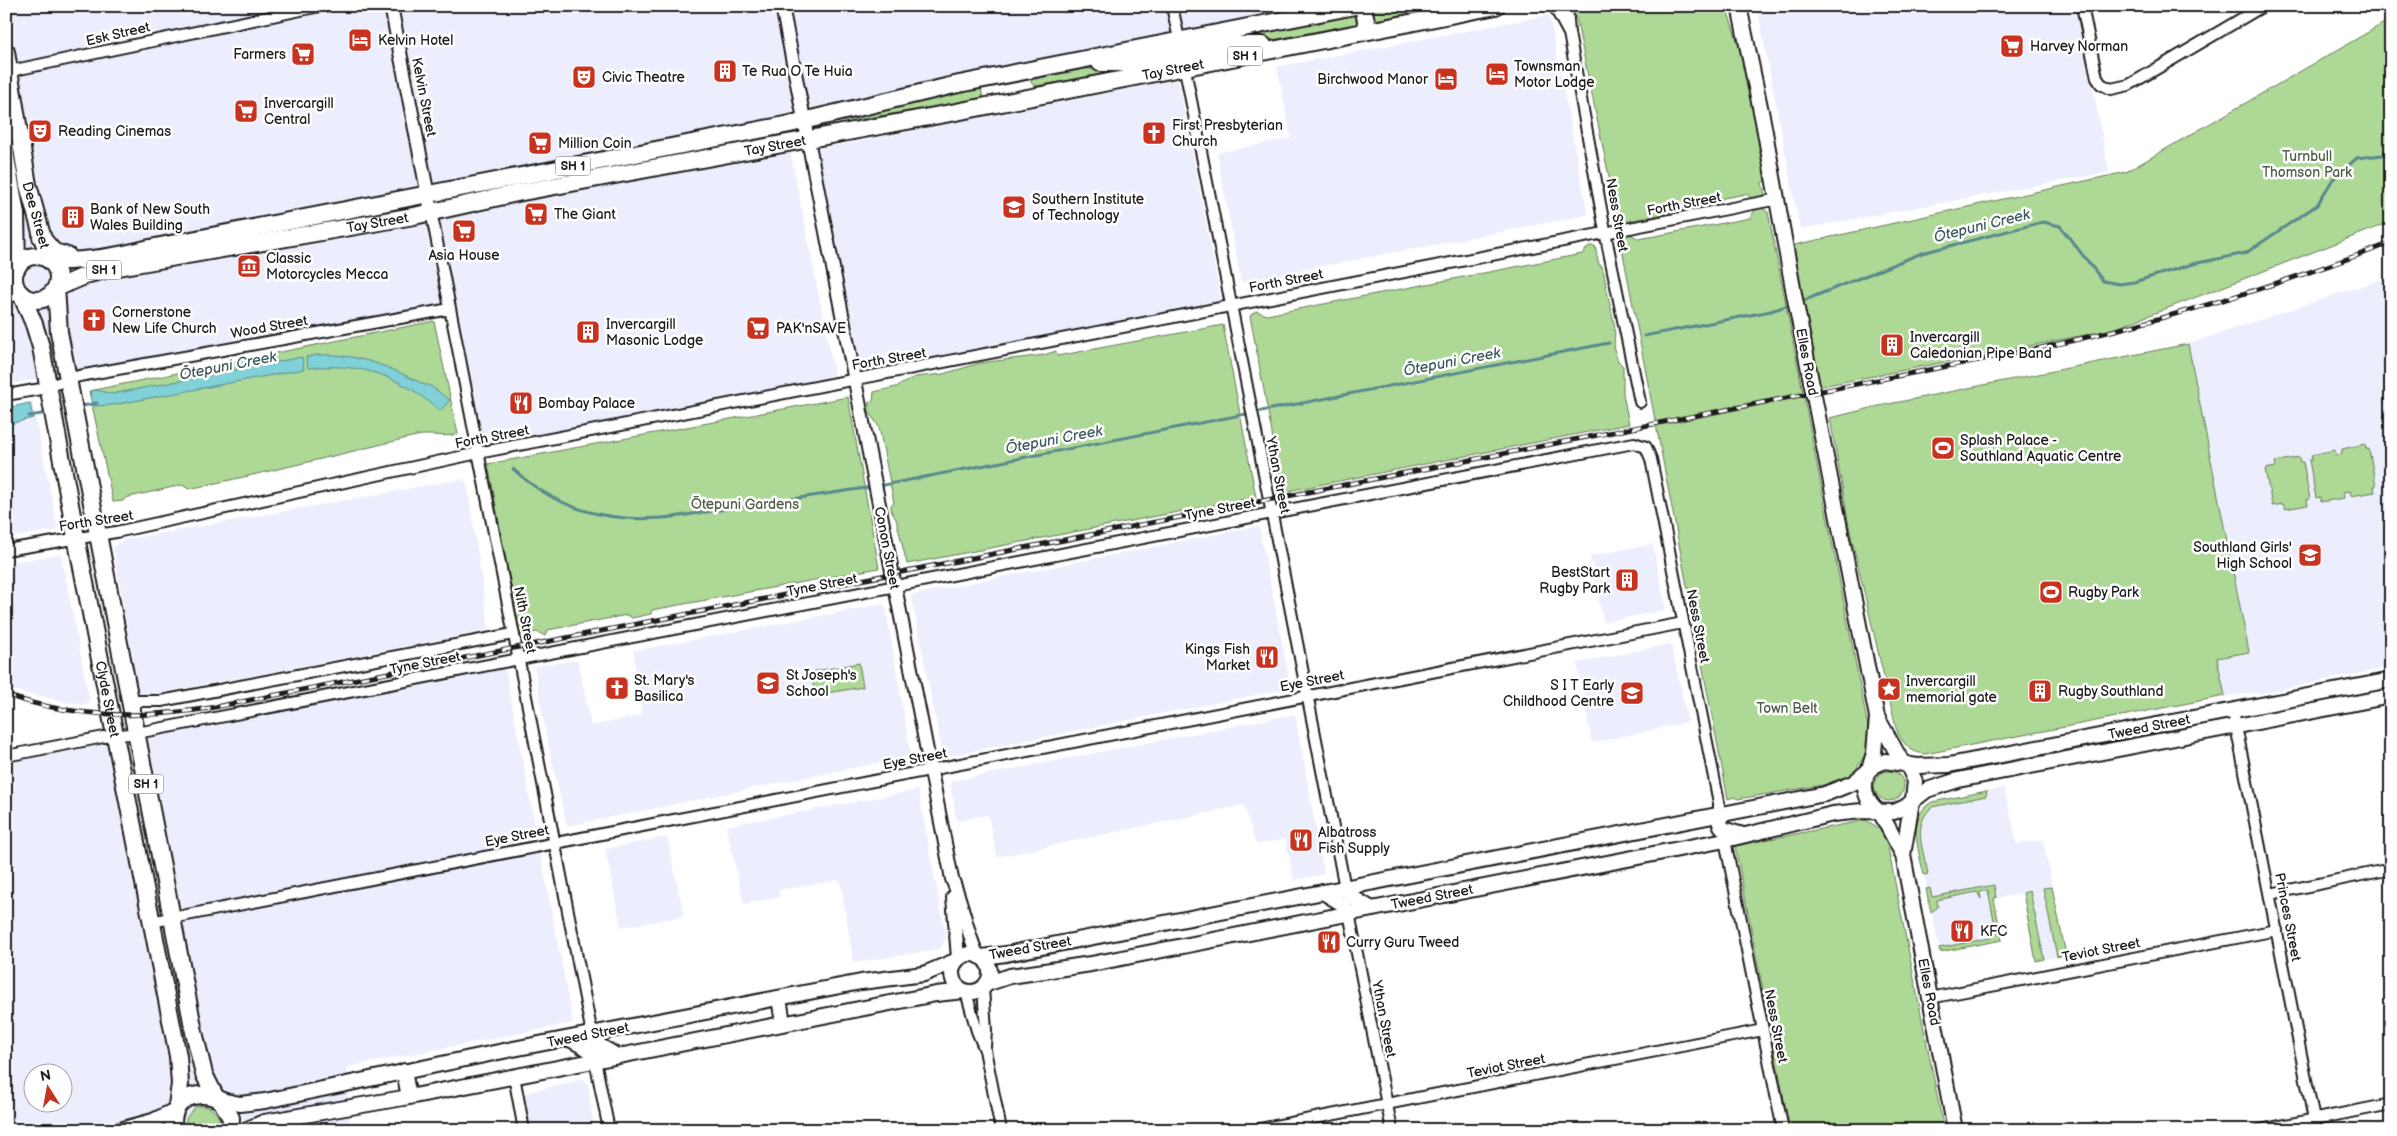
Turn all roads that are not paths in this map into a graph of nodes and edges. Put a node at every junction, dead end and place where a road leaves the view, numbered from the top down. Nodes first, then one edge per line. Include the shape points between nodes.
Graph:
1 (320, 6) edge
2 (391, 6) edge
3 (782, 6) edge
4 (1172, 6) edge
5 (1355, 6) edge
6 (1363, 6) edge
7 (1496, 6) edge
8 (1554, 6) edge
9 (1567, 6) edge
10 (1738, 6) edge
11 (2082, 6) edge
12 (2263, 6) edge
13 (1368, 31) junction
14 (1569, 33) junction
15 (6, 52) edge
16 (1182, 54) junction
17 (10, 70) junction
18 (1032, 70) junction
19 (1040, 95) junction
20 (803, 121) junction
21 (807, 139) junction
22 (6, 158) edge
23 (427, 194) junction
24 (1778, 199) junction
25 (431, 211) junction
26 (1607, 233) junction
27 (41, 238) junction
28 (152, 255) junction
29 (50, 261) junction
30 (11, 270) edge
31 (56, 288) junction
32 (14, 294) edge
33 (1231, 306) junction
34 (450, 309) junction
35 (57, 319) junction
36 (854, 380) junction
37 (6, 395) edge
38 (71, 395) junction
39 (50, 400) junction
40 (1640, 402) dead end
41 (1644, 445) joint
42 (478, 453) junction
43 (1271, 513) junction
44 (98, 536) junction
45 (76, 537) junction
46 (6, 550) edge
47 (894, 585) junction
48 (1683, 623) junction
49 (513, 634) junction
50 (518, 659) junction
51 (2391, 680) edge
52 (1307, 696) junction
53 (2391, 696) edge
54 (130, 701) junction
55 (2233, 710) junction
56 (1877, 717) junction
57 (2237, 726) junction
58 (137, 733) junction
59 (115, 737) junction
60 (6, 756) edge
61 (1904, 763) junction
62 (930, 770) junction
63 (1869, 771) junction
64 (1912, 801) junction
65 (1879, 811) junction
66 (1719, 814) junction
67 (1743, 835) junction
68 (1725, 840) junction
69 (554, 843) junction
70 (1903, 855) junction
71 (2391, 869) edge
72 (952, 880) junction
73 (1345, 888) junction
74 (1323, 892) junction
75 (2270, 894) junction
76 (1372, 909) junction
77 (1349, 913) junction
78 (172, 918) junction
79 (151, 922) junction
80 (2277, 930) junction
81 (979, 955) junction
82 (956, 960) junction
83 (984, 986) junction
84 (965, 991) junction
85 (778, 998) junction
86 (1930, 998) junction
87 (783, 1023) junction
88 (1763, 1030) junction
89 (592, 1034) junction
90 (570, 1038) junction
91 (985, 1050) junction
92 (617, 1056) junction
93 (595, 1060) junction
94 (404, 1071) junction
95 (514, 1076) junction
96 (409, 1098) junction
97 (218, 1099) junction
98 (1386, 1103) junction
99 (2391, 1104) edge
100 (176, 1108) junction
101 (2315, 1125) edge
102 (120, 1130) edge
103 (174, 1130) edge
104 (230, 1130) edge
105 (245, 1130) edge
106 (524, 1130) edge
107 (609, 1130) edge
108 (1001, 1130) edge
109 (1254, 1130) edge
110 (1392, 1130) edge
111 (1783, 1130) edge
112 (1956, 1130) edge
113 (2260, 1130) edge

1 - 17 street, Esk Street
2 - 23 street, Kelvin Street
3 - 20 street, Conon Street
4 - 16 street, Ythan Street
5 - 16 main road, Tay Street / SH 1
6 - 13 main road
7 - 13 main road, Tay Street / SH 1
8 - 14 street, Ness Street
9 - 14 street, Ness Street
10 - 24 main road, Elles Road
11 - 12 street via 2097,78 2111,89 2129,85
13 - 16 main road, Tay Street / SH 1 via 1305,44
14 - 26 street, Ness Street
15 - 17 main road, Dee Street
16 - 18 main road, Tay Street / SH 1 via 1142,63 1068,63
16 - 19 main road, Tay Street / SH 1
16 - 33 street, Ythan Street
17 - 27 main road, Dee Street via 24,164
18 - 19 main road via 1027,74 1027,82
18 - 20 main road, Tay Street / SH 1
19 - 21 main road, Tay Street / SH 1
20 - 21 street, Conon Street
20 - 23 main road, Tay Street / SH 1
21 - 25 main road, Tay Street / SH 1
21 - 36 street, Conon Street
22 - 30 main road, Dee Street via 16,214
23 - 25 street, Kelvin Street
23 - 28 main road, Tay Street / SH 1
24 - 26 street, Forth Street
24 - 56 main road, Elles Road
25 - 28 main road, Tay Street / SH 1 via 275,239
25 - 34 street, Nith Street
26 - 33 street, Forth Street
26 - 40 street, Ness Street
27 - 28 main road via 54,252 68,256
27 - 29 main road, Dee Street
28 - 29 main road, Tay Street / SH 1 via 95,261
28 - 31 main road, Tay Street / SH 1 via 100,270
28 - 35 main road via 71,289 61,299
29 - 30 main road, SH 1 via 32,256
29 - 31 main road, SH 1 via 58,276
30 - 32 main road, SH 1
31 - 32 main road, SH 1 via 40,300
31 - 35 main road, Clyde Street / SH 1
32 - 39 main road, Clyde Street / SH 1 via 38,336
33 - 36 street, Forth Street
33 - 43 street, Ythan Street
34 - 38 street, Wood Street
34 - 42 street, Nith Street
35 - 38 main road, Clyde Street / SH 1
36 - 42 street, Forth Street
36 - 47 street, Conon Street
37 - 39 street, Wood Street
38 - 39 street, Wood Street
38 - 44 main road, Clyde Street / SH 1
39 - 45 main road, Clyde Street / SH 1
41 - 43 street, Tyne Street via 1631,443
41 - 48 street, Ness Street via 1651,459
42 - 44 street, Forth Street
42 - 49 street, Nith Street
43 - 47 street, Tyne Street
43 - 52 street, Ythan Street
44 - 45 street, Forth Street
44 - 54 main road, Clyde Street / SH 1
45 - 46 street, Forth Street
45 - 59 main road, Clyde Street / SH 1
47 - 50 street, Tyne Street
47 - 62 street, Conon Street
48 - 52 street, Eye Street
48 - 66 street, Ness Street
49 - 50 street, Nith Street
49 - 54 street, Tyne Street via 161,701
50 - 58 street, Tyne Street
50 - 69 street, Nith Street
51 - 55 main road, Tweed Street
52 - 62 street, Eye Street
52 - 73 street, Ythan Street
53 - 57 main road, Tweed Street
54 - 58 main road, Clyde Street / SH 1
55 - 57 street, Princes Street
55 - 61 main road, Tweed Street via 1949,765
56 - 61 main road, Elles Road
56 - 63 main road, Elles Road
57 - 64 main road, Tweed Street via 1958,780 1927,790
57 - 75 street, Princes Street
58 - 59 street, Tyne Street
58 - 78 main road, Clyde Street / SH 1
59 - 60 street, Tyne Street
59 - 79 main road, Clyde Street / SH 1
61 - 63 main road, Tweed Street via 1885,761
61 - 64 main road via 1915,781
62 - 69 street, Eye Street
62 - 72 street, Conon Street
63 - 65 main road via 1865,782 1866,796
63 - 66 main road, Tweed Street via 1834,791
64 - 65 main road, Tweed Street via 1894,812
64 - 70 main road, Elles Road
65 - 67 main road, Tweed Street via 1844,812
65 - 70 main road, Elles Road
66 - 67 main road via 1721,827
66 - 73 main road, Tweed Street
67 - 68 main road, Tweed Street
68 - 76 main road, Tweed Street
68 - 88 street, Ness Street
69 - 78 street, Eye Street
69 - 89 street, Nith Street
70 - 86 main road, Elles Road
71 - 75 street
72 - 81 street, Conon Street via 961,899 967,930
72 - 82 street
73 - 74 main road, Tweed Street
73 - 76 main road via 1355,899
74 - 77 main road via 1341,903
74 - 81 main road, Tweed Street via 1006,954
75 - 80 street, Princes Street
76 - 77 main road, Tweed Street
77 - 83 main road, Tweed Street via 1091,964 1010,976
77 - 98 street, Ythan Street
78 - 79 street, Eye Street
78 - 97 main road, Clyde Street / SH 1 via 201,1064
79 - 100 main road, Clyde Street / SH 1 via 180,1066
80 - 86 street, Teviot Street
80 - 101 street, Princes Street
81 - 82 main road via 967,954
81 - 83 main road, Conon Street via 990,969
82 - 84 main road via 952,979
82 - 85 main road, Tweed Street via 924,974 891,976
83 - 84 main road via 975,992
83 - 91 street
84 - 87 main road, Tweed Street
84 - 91 street
85 - 87 main road
85 - 89 main road, Tweed Street
86 - 112 main road, Elles Road
87 - 92 main road, Tweed Street
88 - 98 street, Teviot Street
88 - 111 street, Ness Street
89 - 90 main road, Tweed Street
89 - 92 main road via 600,1046
90 - 93 main road via 590,1050
90 - 94 main road, Tweed Street
91 - 108 street
92 - 93 main road, Tweed Street
93 - 95 main road, Tweed Street
93 - 107 street
94 - 96 main road
94 - 97 main road, Tweed Street via 253,1103
95 - 96 main road, Tweed Street
95 - 106 street
96 - 105 main road, Tweed Street via 264,1122
97 - 100 main road via 202,1094
97 - 104 main road, Clyde Street / SH 1 via 231,1118
98 - 109 street, Teviot Street
98 - 110 street, Ythan Street
99 - 101 street
100 - 102 main road via 153,1121
100 - 103 main road, Clyde Street / SH 1
101 - 113 street

